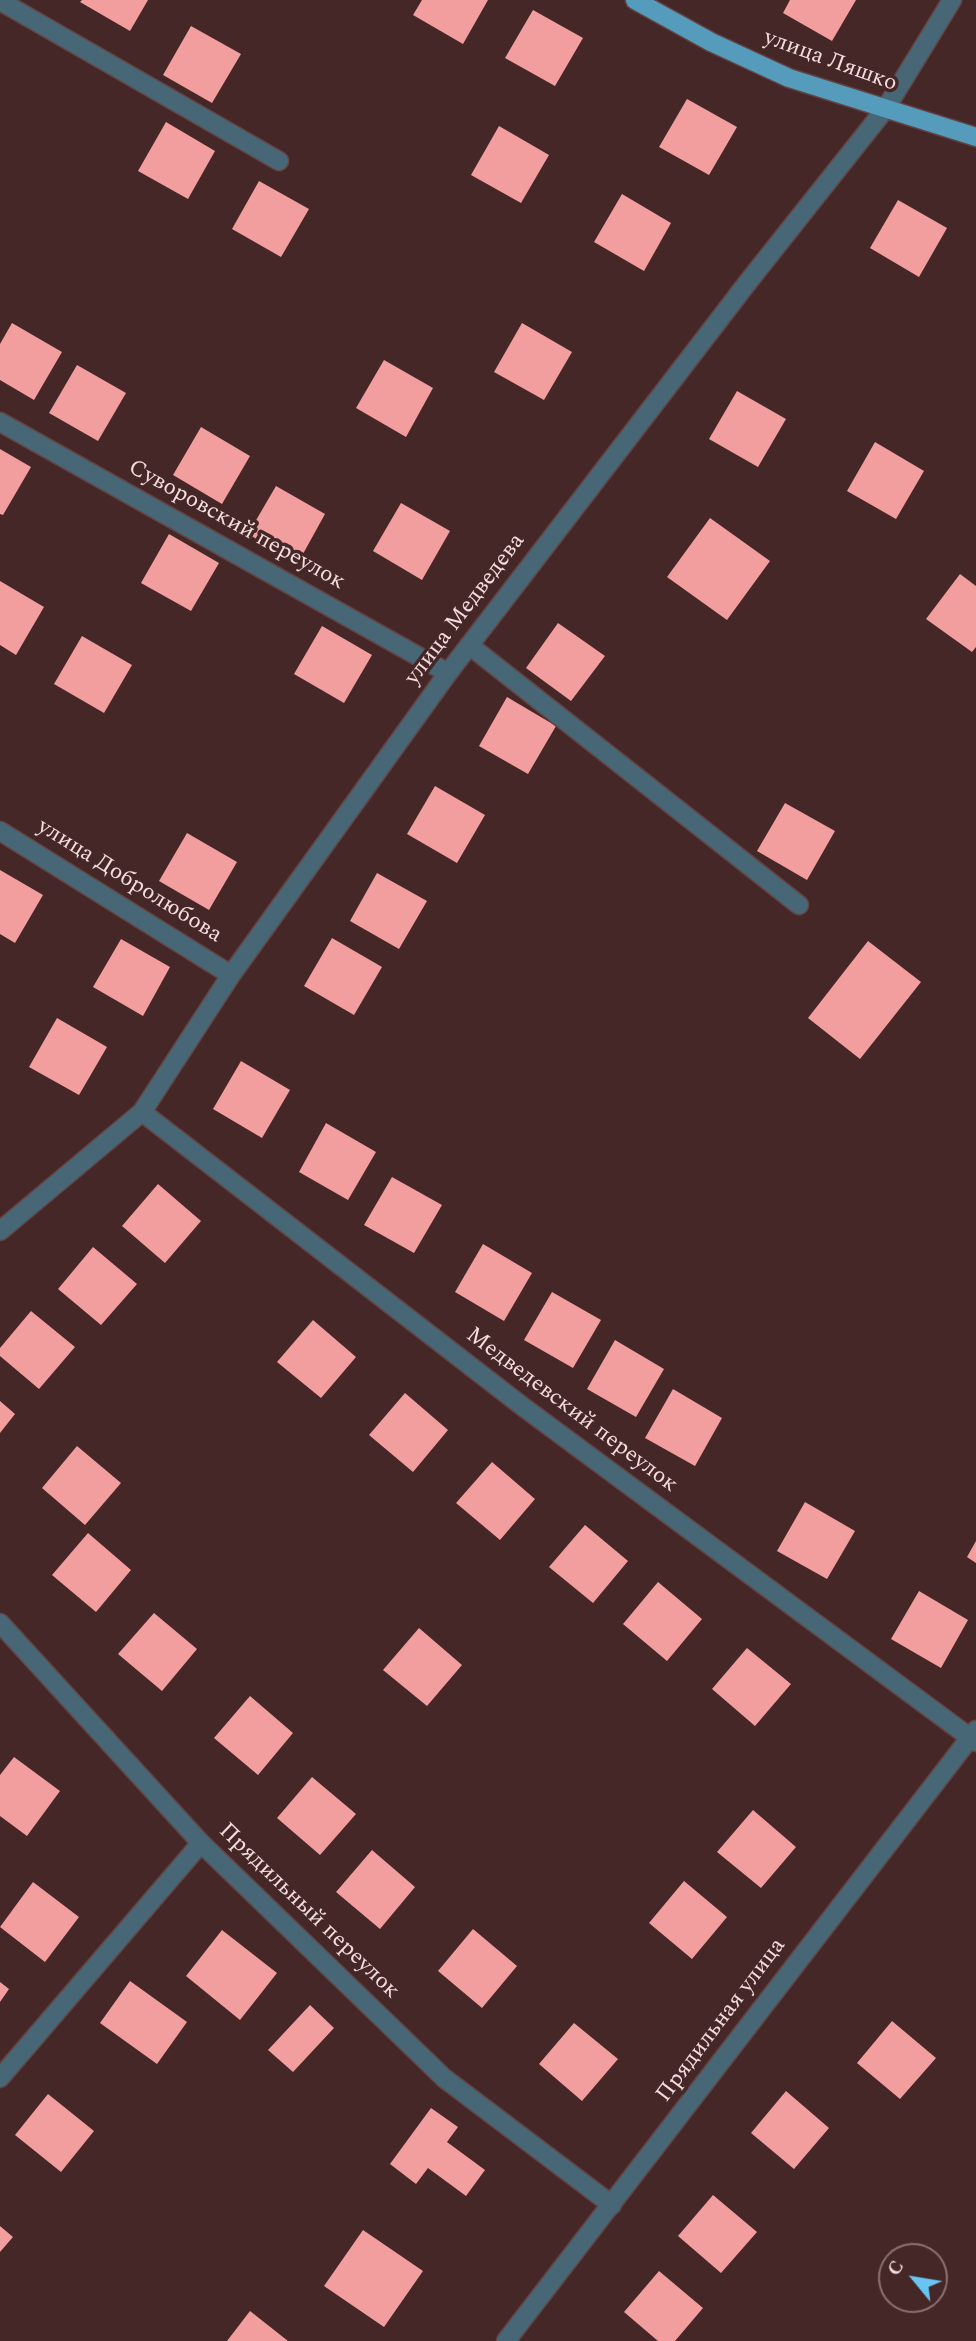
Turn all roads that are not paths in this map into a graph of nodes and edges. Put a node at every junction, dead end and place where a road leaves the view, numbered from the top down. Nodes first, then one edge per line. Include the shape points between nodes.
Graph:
1 (635, 0) edge
2 (952, 0) edge
3 (0, 1) edge
4 (886, 108) junction
5 (976, 137) edge
6 (279, 161) dead end
7 (0, 422) edge
8 (469, 645) junction
9 (448, 673) junction
10 (0, 831) edge
11 (799, 905) dead end
12 (231, 975) junction
13 (142, 1112) junction
14 (0, 1231) edge
15 (0, 1623) edge
16 (974, 1736) edge
17 (201, 1843) junction
18 (0, 2078) edge
19 (612, 2205) junction
20 (506, 2341) edge

1 - 4 main road, улица Ляшко via 789,78
2 - 4 street, улица Медведева
3 - 6 street
4 - 5 main road, улица Ляшко
4 - 8 street, улица Медведева
7 - 9 street, Суворовский переулок
8 - 9 street, улица Медведева
8 - 11 street
9 - 12 street, улица Медведева
10 - 12 street, улица Добролюбова
12 - 13 street, улица Медведева
13 - 14 street, улица Медведева
13 - 16 street, Медведевский переулок via 522,1406
15 - 17 street, Прядильный переулок
16 - 19 street, Прядильная улица
17 - 18 street
17 - 19 street, Прядильный переулок via 444,2078
19 - 20 street, Прядильная улица

